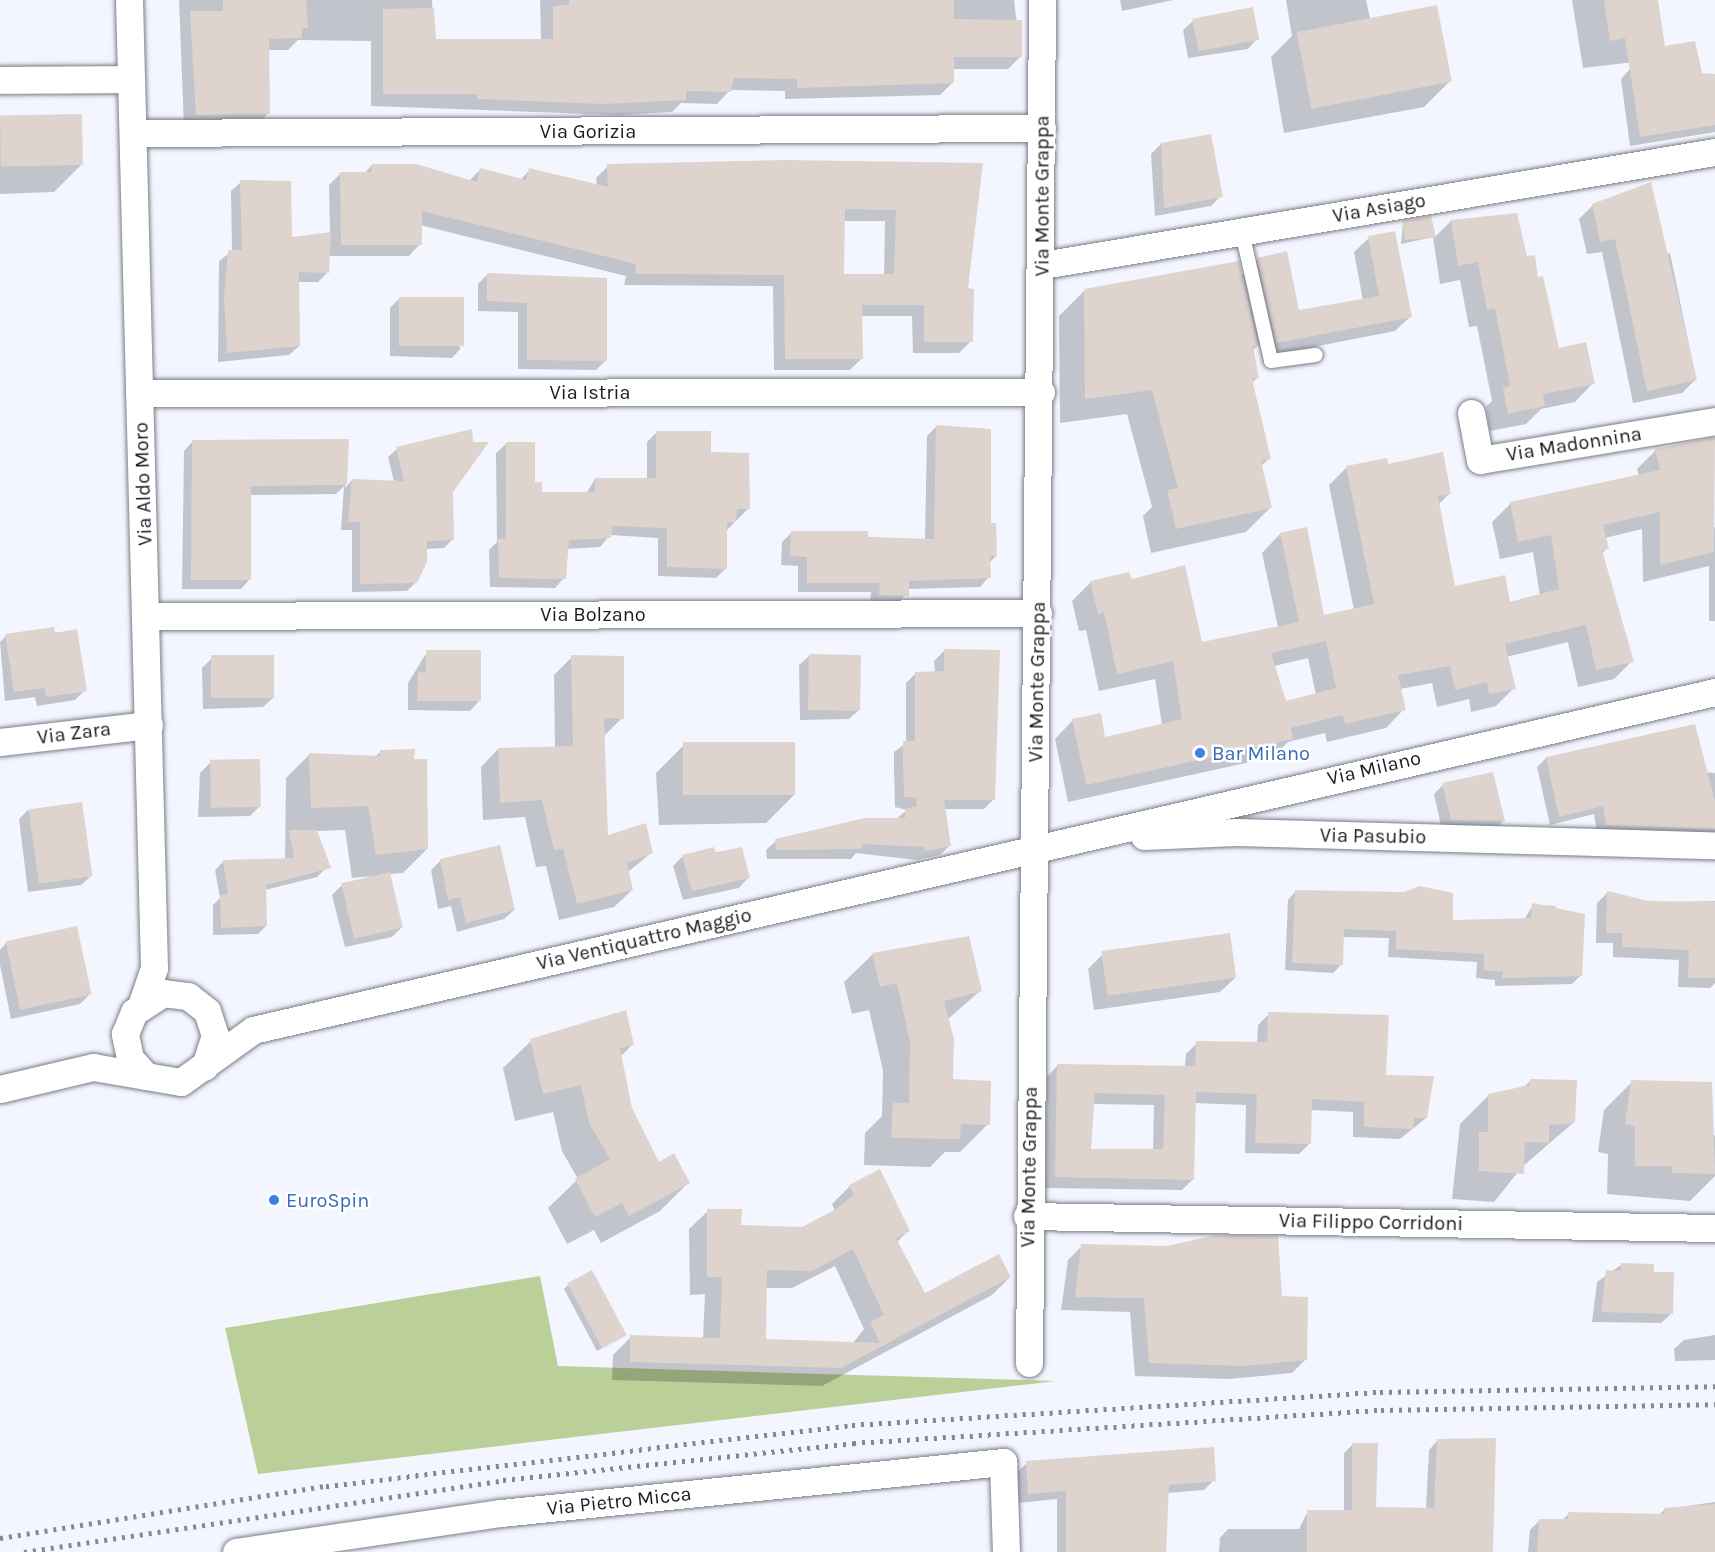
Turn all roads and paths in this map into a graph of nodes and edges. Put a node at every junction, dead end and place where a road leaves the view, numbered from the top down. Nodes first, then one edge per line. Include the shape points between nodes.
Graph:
1 (129, 0) edge
2 (1042, 0) edge
3 (131, 79) junction
4 (0, 80) edge
5 (1042, 128) junction
6 (134, 133) junction
7 (1715, 152) edge
8 (1242, 232) junction
9 (1043, 265) junction
10 (1316, 355) dead end
11 (1041, 392) junction
12 (139, 393) junction
13 (1471, 413) dead end
14 (1715, 421) edge
15 (1038, 613) junction
16 (148, 616) junction
17 (1715, 692) edge
18 (149, 725) junction
19 (0, 742) edge
20 (1715, 845) edge
21 (1035, 849) junction
22 (154, 968) junction
23 (176, 993) junction
24 (142, 1003) junction
25 (207, 1011) junction
26 (252, 1030) junction
27 (125, 1034) junction
28 (93, 1067) junction
29 (203, 1069) junction
30 (146, 1076) junction
31 (0, 1089) edge
32 (1027, 1216) junction
33 (1715, 1228) edge
34 (1029, 1363) dead end
35 (236, 1552) edge
36 (1006, 1552) edge

1 - 3 street, Via Aldo Moro
2 - 5 street, Via Monte Grappa
3 - 4 street
3 - 6 street, Via Aldo Moro
5 - 6 street, Via Gorizia
5 - 9 street, Via Monte Grappa
6 - 12 street, Via Aldo Moro
7 - 8 street, Via Asiago
8 - 9 street, Via Asiago
8 - 10 lane via 1271,361
9 - 11 street, Via Monte Grappa
11 - 12 street, Via Istria
11 - 15 street, Via Monte Grappa
12 - 16 street, Via Aldo Moro
13 - 14 street, Via Madonnina via 1480,460
15 - 16 street, Via Bolzano
15 - 21 street, Via Monte Grappa
16 - 18 street, Via Aldo Moro
17 - 21 street, Via Milano
18 - 19 street, Via Zara
18 - 22 street, Via Aldo Moro
20 - 21 street, Via Pasubio via 1163,831 1056,854
21 - 26 street, Via Ventiquattro Maggio
21 - 32 street, Via Monte Grappa
22 - 23 street
22 - 24 street, Via Aldo Moro
23 - 24 street
23 - 25 street
24 - 27 street
25 - 26 street
25 - 29 street via 214,1047
26 - 29 street, Via Ventiquattro Maggio
27 - 28 street
27 - 30 street via 130,1058
28 - 30 street, Via Ventiquattro Maggio
28 - 31 street, Via Ventiquattro Maggio
29 - 30 street, Via Ventiquattro Maggio via 175,1082
32 - 33 street, Via Filippo Corridoni
32 - 34 street, Via Monte Grappa
35 - 36 street, Via Pietro Micca via 501,1512 1003,1462

